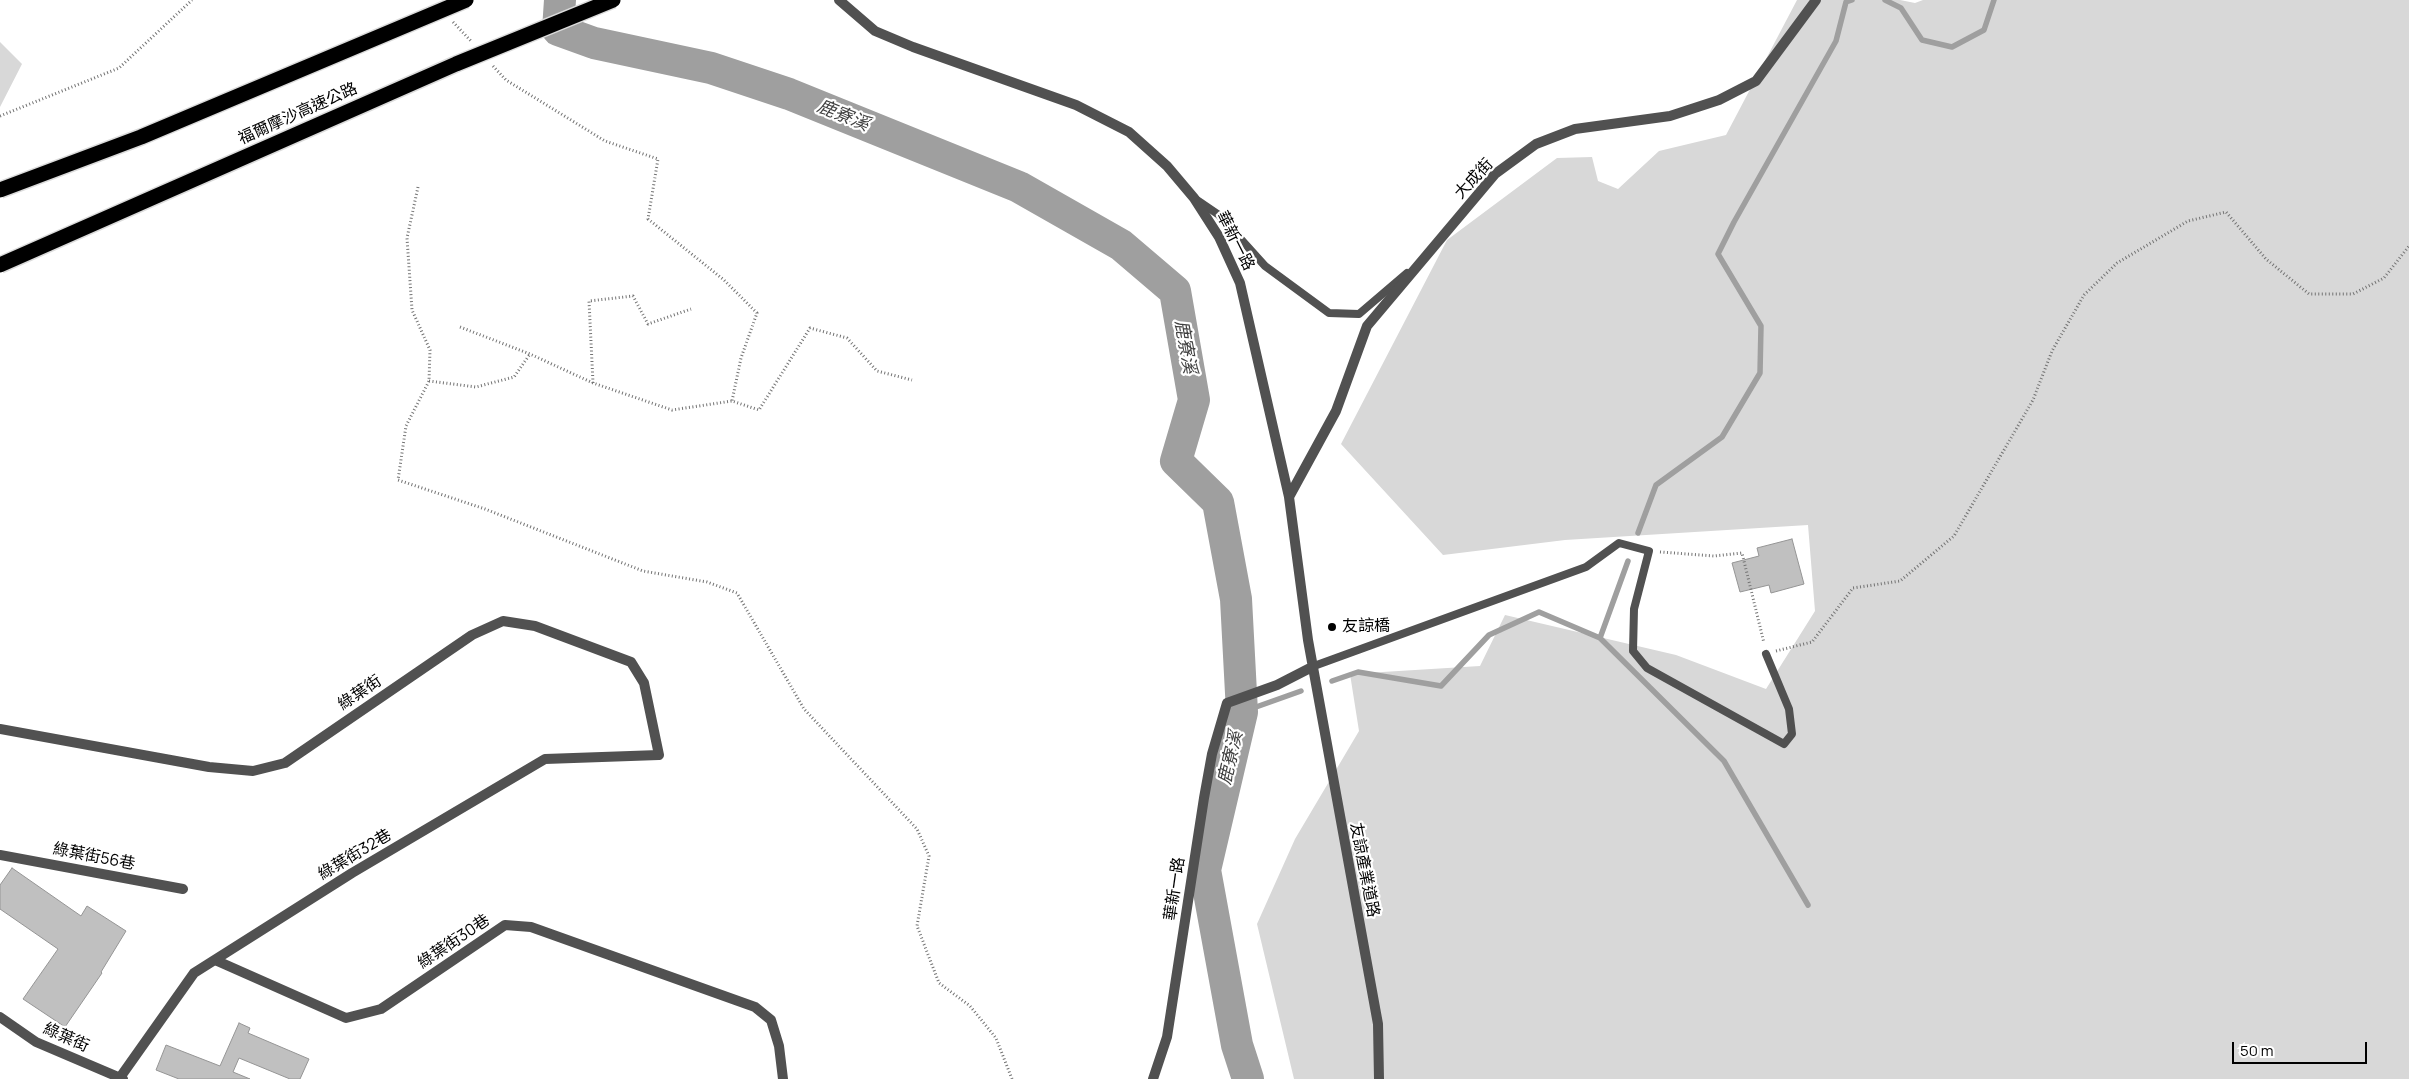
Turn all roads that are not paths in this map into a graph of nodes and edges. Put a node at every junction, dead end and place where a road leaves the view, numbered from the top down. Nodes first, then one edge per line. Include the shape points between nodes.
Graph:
1 (466, 0) edge
2 (613, 0) edge
3 (839, 0) edge
4 (1816, 0) edge
5 (0, 190) edge
6 (1194, 198) junction
7 (1431, 252) junction
8 (0, 265) edge
9 (1290, 497) junction
10 (1766, 654) road end
11 (1314, 666) junction
12 (0, 729) edge
13 (658, 755) joint
14 (0, 855) edge
15 (183, 889) dead end
16 (215, 960) junction
17 (0, 1017) edge
18 (121, 1079) edge
19 (784, 1079) edge
20 (1153, 1079) edge
21 (1379, 1079) edge

1 - 5 highway, bridge via 141,137
2 - 8 highway, 福爾摩沙高速公路, bridge via 447,68
3 - 6 street, 華新一路 via 875,31 1076,104 1129,132 1167,166
4 - 7 street, 大成街 via 1756,81 1719,100 1670,116 1575,129 1536,144 1495,174
6 - 7 lane via 1219,215 1265,266 1329,313 1360,314
6 - 9 street, 華新一路 via 1219,237 1240,283
7 - 9 street, 大成街 via 1367,326 1336,411
9 - 11 street, 華新一路
10 - 11 lane via 1789,708 1792,734 1784,744 1647,668 1633,651 1634,609 1648,551 1619,543 1586,568
11 - 20 street, 華新一路 via 1227,703 1212,754 1204,798 1167,1037
11 - 21 street, 友諒產業道路 via 1376,1016
12 - 13 street, 綠葉街 via 209,767 254,771 285,763 472,635 504,621 535,626 631,662 644,683
13 - 16 street, 綠葉街32巷 via 546,759 352,873
14 - 15 street, 綠葉街56巷
16 - 18 street, 綠葉街32巷 via 194,973
16 - 19 street, 綠葉街30巷 via 346,1018 381,1009 505,925 531,927 755,1007 771,1020 780,1046
17 - 18 street, 綠葉街 via 36,1042

